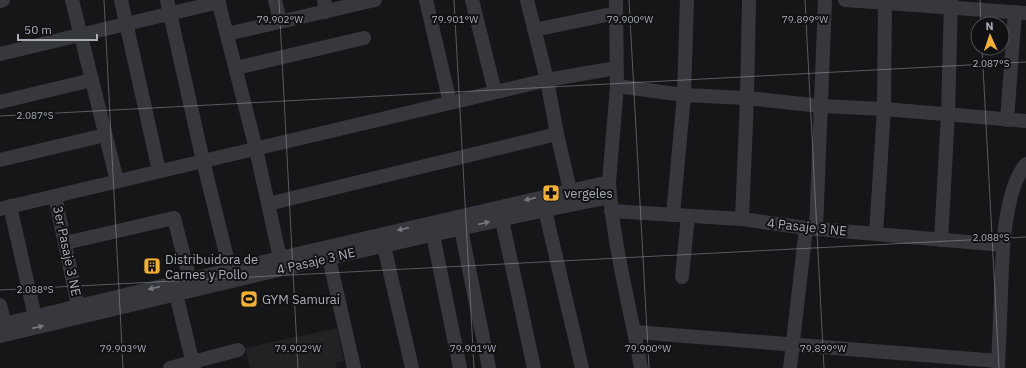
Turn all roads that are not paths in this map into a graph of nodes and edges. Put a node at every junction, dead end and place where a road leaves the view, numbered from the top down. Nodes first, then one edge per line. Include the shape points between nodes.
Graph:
1 (72, 0) edge
2 (122, 0) edge
3 (167, 0) edge
4 (275, 0) edge
5 (375, 0) edge
6 (426, 0) edge
7 (472, 0) edge
8 (527, 0) edge
9 (687, 0) edge
10 (748, 0) edge
11 (825, 0) edge
12 (845, 0) edge
13 (219, 1) edge
14 (884, 2) edge
15 (951, 4) edge
16 (325, 6) edge
17 (616, 6) edge
18 (1016, 9) edge
19 (171, 14) junction
20 (280, 21) junction
21 (126, 23) junction
22 (534, 30) junction
23 (81, 34) junction
24 (227, 34) junction
25 (364, 38) dead end
26 (0, 54) edge
27 (236, 68) junction
28 (616, 68) junction
29 (92, 80) junction
30 (547, 80) junction
31 (616, 86) junction
32 (495, 92) junction
33 (684, 94) junction
34 (748, 98) junction
35 (0, 102) edge
36 (450, 103) junction
37 (821, 106) junction
38 (884, 109) junction
39 (948, 114) junction
40 (1007, 120) junction
41 (1026, 121) edge
42 (557, 134) junction
43 (105, 135) junction
44 (256, 149) junction
45 (0, 160) edge
46 (203, 161) junction
47 (1026, 164) edge
48 (159, 172) junction
49 (117, 181) junction
50 (609, 182) junction
51 (570, 190) junction
52 (55, 196) junction
53 (610, 197) junction
54 (268, 204) junction
55 (3, 205) edge
56 (545, 210) junction
57 (611, 211) junction
58 (673, 215) junction
59 (688, 216) junction
60 (502, 220) junction
61 (742, 220) junction
62 (811, 228) junction
63 (461, 229) junction
64 (876, 234) junction
65 (433, 235) junction
66 (941, 240) junction
67 (65, 243) junction
68 (1003, 245) junction
69 (384, 246) junction
70 (280, 258) junction
71 (329, 258) junction
72 (230, 270) junction
73 (682, 277) dead end
74 (190, 280) junction
75 (176, 294) junction
76 (0, 305) edge
77 (78, 306) junction
78 (35, 317) junction
79 (2, 328) edge
80 (635, 332) junction
81 (793, 344) junction
82 (238, 350) dead end
83 (998, 364) edge
84 (194, 365) edge
85 (170, 368) edge
86 (354, 368) edge
87 (412, 368) edge
88 (460, 368) edge
89 (489, 368) edge
90 (534, 368) edge
91 (582, 368) edge
92 (641, 368) edge
93 (790, 368) edge

1 - 23 street
2 - 21 street
3 - 19 street
4 - 20 street
5 - 16 street
6 - 36 street
7 - 32 street
8 - 22 street
9 - 33 street
10 - 34 street
11 - 37 street
12 - 14 street
13 - 19 street
13 - 24 street
14 - 15 street
14 - 38 street
15 - 18 street
15 - 39 street
16 - 20 street
17 - 22 street
17 - 28 street
18 - 40 street
19 - 21 street
19 - 46 street
20 - 24 street
21 - 23 street
21 - 48 street
22 - 30 street
23 - 26 street
23 - 29 street
24 - 27 street
25 - 27 street
27 - 44 street
28 - 30 street
28 - 31 street
29 - 35 street
29 - 43 street
30 - 32 street
30 - 42 street
31 - 33 street
31 - 50 street
32 - 36 street
33 - 34 street
33 - 58 street
34 - 37 street
34 - 61 street
36 - 44 street
37 - 38 street
37 - 62 street
38 - 39 street
38 - 64 street
39 - 40 street
39 - 66 street
40 - 41 street
42 - 51 street
42 - 54 street
43 - 45 street
43 - 49 street
44 - 46 street
44 - 54 street
46 - 48 street
46 - 72 street
47 - 68 street via 1012,192
48 - 49 street
49 - 52 street
50 - 51 street, 4 Pasaje 3 NE
50 - 53 street
51 -> 70 street, 4 Pasaje 3 NE
52 - 55 street
52 - 67 street, 3er Pasaje 3 NE
53 - 56 street, 4 Pasaje 3 NE
53 - 57 street
54 - 70 street
55 - 78 street
56 - 60 street, 4 Pasaje 3 NE
56 - 91 street
57 - 58 street, 4 Pasaje 3 NE
57 - 80 street
58 - 59 street, 4 Pasaje 3 NE
59 - 61 street, 4 Pasaje 3 NE
59 - 73 street
63 -> 60 street, 4 Pasaje 3 NE
60 - 90 street
61 - 62 street, 4 Pasaje 3 NE
62 - 64 street, 4 Pasaje 3 NE
62 - 81 street
63 - 65 street, 4 Pasaje 3 NE
63 - 89 street
64 - 66 street, 4 Pasaje 3 NE
65 - 69 street, 4 Pasaje 3 NE
65 - 88 street
66 - 68 street, 4 Pasaje 3 NE
67 - 74 street via 174,218
67 - 77 street, 3er Pasaje 3 NE
68 - 83 street
69 - 71 street, 4 Pasaje 3 NE
69 - 87 street
70 - 72 street, 4 Pasaje 3 NE
71 - 75 street, 4 Pasaje 3 NE
71 - 86 street
72 - 74 street, 4 Pasaje 3 NE
74 -> 77 street, 4 Pasaje 3 NE
79 -> 75 street, 4 Pasaje 3 NE
75 - 84 street
76 - 79 street
77 - 78 street, 4 Pasaje 3 NE
78 - 79 street, 4 Pasaje 3 NE
80 - 81 street
80 - 92 street
81 - 83 street
81 - 93 street
82 - 84 street
84 - 85 street

